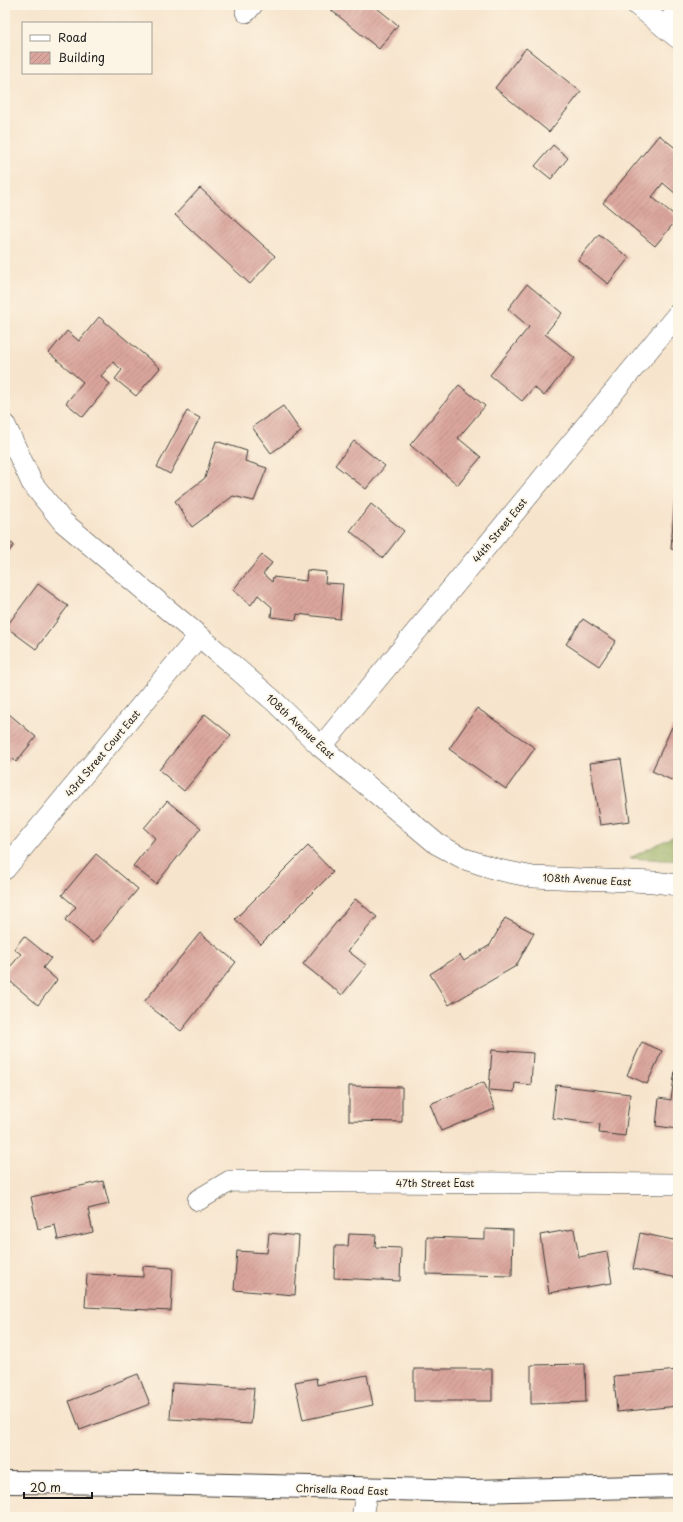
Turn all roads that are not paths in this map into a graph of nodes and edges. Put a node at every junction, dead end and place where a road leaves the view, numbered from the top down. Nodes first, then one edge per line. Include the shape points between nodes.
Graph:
1 (637, 5) edge
2 (678, 11) edge
3 (671, 33) edge
4 (678, 314) edge
5 (5, 425) edge
6 (199, 636) junction
7 (321, 747) junction
8 (5, 869) edge
9 (678, 885) edge
10 (678, 1184) edge
11 (198, 1200) dead end
12 (5, 1482) edge
13 (678, 1486) edge
14 (367, 1490) junction
15 (362, 1517) edge

1 - 3 street
2 - 3 street
4 - 7 street, 44th Street East
5 - 6 street, 108th Avenue East via 32,483 63,522
6 - 7 street, 108th Avenue East
6 - 8 street, 43rd Street Court East
7 - 9 street, 108th Avenue East via 437,844 465,859 533,877
10 - 11 street, 47th Street East via 230,1181
12 - 14 street, Chrisella Road East via 146,1483
13 - 14 street, Chrisella Road East via 473,1491
14 - 15 street

